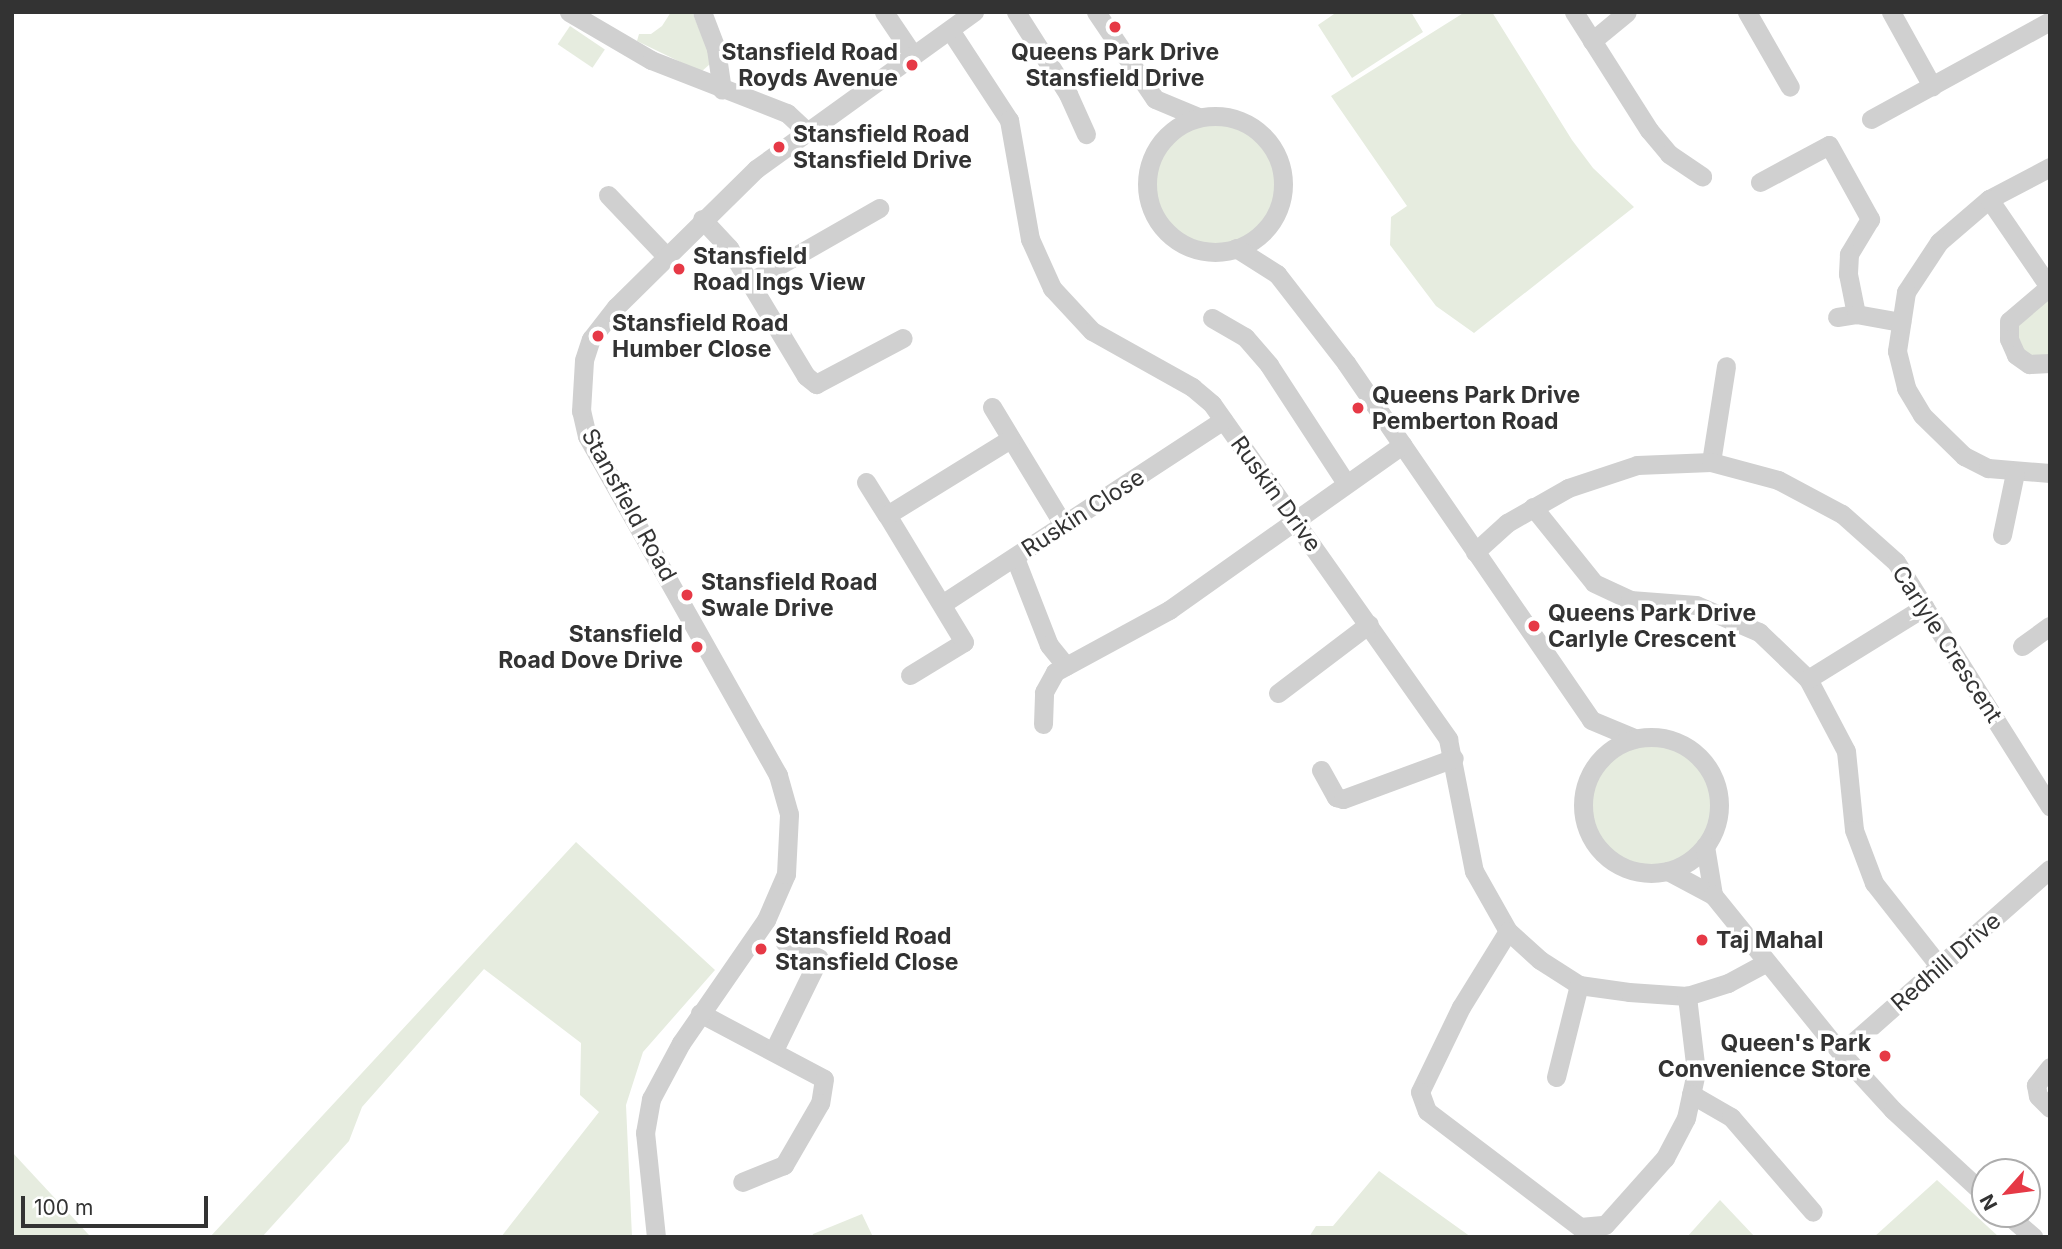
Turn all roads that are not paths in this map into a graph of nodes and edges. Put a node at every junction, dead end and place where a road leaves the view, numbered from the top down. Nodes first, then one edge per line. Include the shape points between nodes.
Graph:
1 (569, 12) edge
2 (702, 12) edge
3 (884, 12) edge
4 (974, 12) edge
5 (1016, 12) edge
6 (1096, 12) edge
7 (1574, 12) edge
8 (1627, 12) edge
9 (1747, 12) edge
10 (1891, 12) edge
11 (2050, 20) edge
12 (950, 30) junction
13 (1591, 41) junction
14 (914, 55) junction
15 (1932, 86) junction
16 (1790, 88) dead end
17 (722, 90) junction
18 (1155, 99) junction
19 (1198, 117) junction
20 (1871, 119) dead end
21 (806, 131) junction
22 (1086, 134) dead end
23 (1161, 140) junction
24 (2050, 167) edge
25 (1702, 176) dead end
26 (1760, 182) dead end
27 (608, 195) dead end
28 (1989, 199) junction
29 (879, 208) dead end
30 (702, 219) junction
31 (1267, 227) junction
32 (1236, 248) junction
33 (667, 257) junction
34 (1277, 274) junction
35 (750, 282) junction
36 (2049, 287) edge
37 (1212, 318) dead end
38 (1902, 322) junction
39 (902, 338) dead end
40 (2050, 363) edge
41 (1726, 366) dead end
42 (992, 407) dead end
43 (1223, 420) junction
44 (1010, 439) junction
45 (1402, 445) junction
46 (1711, 462) junction
47 (2015, 473) junction
48 (2050, 474) edge
49 (866, 482) dead end
50 (1346, 484) junction
51 (1533, 507) junction
52 (887, 515) junction
53 (1295, 519) junction
54 (1064, 526) junction
55 (2002, 535) dead end
56 (1475, 552) junction
57 (1015, 558) junction
58 (942, 604) junction
59 (1924, 607) junction
60 (1369, 624) junction
61 (2050, 626) edge
62 (2022, 646) dead end
63 (1066, 666) junction
64 (910, 675) dead end
65 (1808, 679) junction
66 (1278, 693) dead end
67 (1591, 720) junction
68 (1043, 724) dead end
69 (1634, 738) junction
70 (1454, 758) junction
71 (1598, 761) junction
72 (1321, 770) dead end
73 (2050, 807) edge
74 (1705, 846) junction
75 (2050, 869) edge
76 (1668, 871) junction
77 (1713, 895) junction
78 (1508, 931) junction
79 (784, 943) dead end
80 (1765, 963) junction
81 (1940, 967) junction
82 (1579, 985) junction
83 (1687, 996) junction
84 (700, 1013) junction
85 (774, 1050) junction
86 (1841, 1053) junction
87 (2050, 1067) edge
88 (1556, 1077) dead end
89 (1692, 1094) junction
90 (2050, 1108) edge
91 (742, 1182) dead end
92 (1971, 1182) edge
93 (1813, 1212) dead end
94 (656, 1237) edge

1 - 17 street via 613,40
2 - 17 street via 716,49
3 - 14 street
4 - 12 street, Stansfield Road
5 - 22 street via 1068,94
6 - 18 street
7 - 13 street
8 - 13 street
9 - 16 street
10 - 15 street
11 - 15 street
12 - 14 street, Stansfield Road
12 - 43 street, Ruskin Drive via 1009,120 1030,239 1052,288 1092,331 1192,387
13 - 25 street via 1649,130 1669,154
14 - 21 street, Stansfield Road
15 - 20 street
17 - 21 street via 787,113
18 - 19 street
18 - 23 street
19 - 23 street
19 - 31 street via 1220,115 1241,120 1273,149 1283,191
21 - 30 street, Stansfield Road
23 - 32 street via 1146,181 1155,216 1188,246 1217,252
24 - 28 street
26 - 38 street via 1829,145 1870,219 1849,254 1847,316
27 - 33 street
28 - 36 street
28 - 38 street via 1939,242 1906,292
29 - 35 street
30 - 33 street, Stansfield Road
30 - 35 street via 729,248
31 - 32 street
31 - 34 street
32 - 34 street
33 - 84 street, Stansfield Road via 591,340 581,379 581,411 598,458 778,775 789,814 786,874 766,920
34 - 45 street
35 - 39 street via 806,376 816,384
36 - 40 street via 2009,321 2008,339 2015,355 2029,364
37 - 50 street via 1245,337 1269,365
38 - 47 street via 1897,352 1906,387 1922,415 1964,456 1988,468
41 - 46 street
42 - 44 street
43 - 53 street, Ruskin Drive
43 - 54 street, Ruskin Close
44 - 52 street
44 - 54 street
45 - 50 street
45 - 56 street
46 - 51 street, Carlyle Crescent via 1637,465 1568,488
46 - 59 street, Carlyle Crescent via 1778,481 1842,514 1896,562
47 - 48 street
47 - 55 street
49 - 52 street
50 - 53 street
51 - 56 street, Carlyle Crescent
51 - 65 street via 1594,583 1630,600 1696,605 1759,632
52 - 58 street
53 - 60 street, Ruskin Drive
53 - 63 street via 1169,610
54 - 57 street, Ruskin Close
56 - 67 street
57 - 58 street, Ruskin Close
57 - 63 street via 1049,645
58 - 64 street via 964,642
59 - 65 street
59 - 73 street, Carlyle Crescent
60 - 66 street
60 - 70 street, Ruskin Drive via 1442,729
61 - 62 street
63 - 68 street via 1055,672 1044,692
65 - 81 street via 1846,751 1854,830 1874,883
67 - 69 street
67 - 71 street
69 - 71 street
69 - 74 street via 1677,741 1710,770 1718,790 1718,812
70 - 72 street via 1343,799 1336,797
70 - 78 street, Ruskin Drive via 1464,839 1474,871
71 - 76 street via 1582,802 1591,837 1624,867
74 - 76 street
74 - 77 street
75 - 81 street, Redhill Drive
76 - 77 street
77 - 80 street
78 - 82 street, Ruskin Drive via 1540,960
78 - 89 street via 1461,1007 1420,1092 1427,1111 1580,1227 1605,1225 1665,1158 1686,1118
79 - 85 street via 819,958
80 - 83 street, Ruskin Drive via 1728,983
80 - 86 street
81 - 86 street, Redhill Drive
82 - 83 street, Ruskin Drive
82 - 88 street
83 - 89 street via 1696,1072
84 - 85 street
84 - 94 street, Stansfield Road via 651,1099 645,1133
85 - 91 street via 824,1079 825,1090 805,1135 784,1164
86 - 92 street
87 - 90 street via 2036,1085 2038,1096
89 - 93 street via 1731,1117

